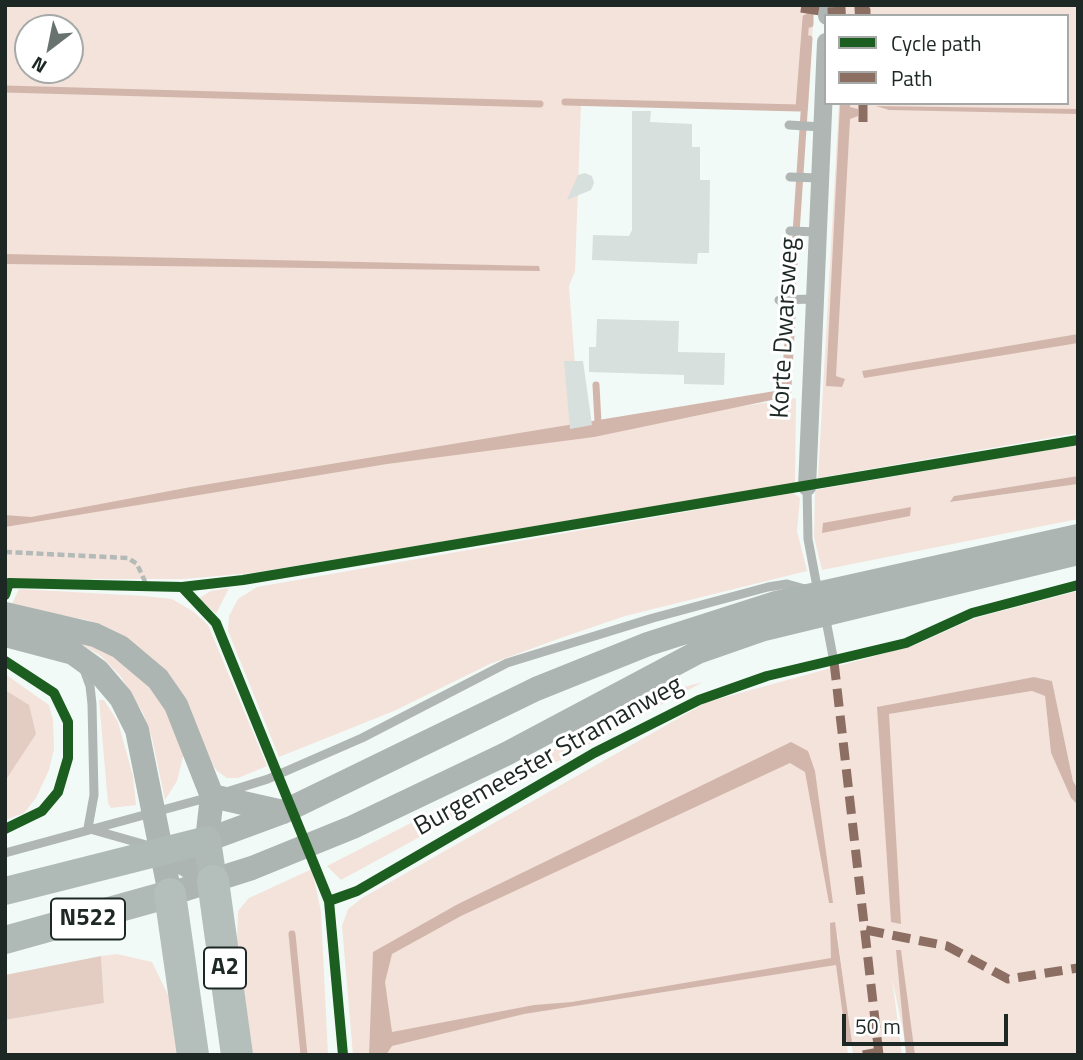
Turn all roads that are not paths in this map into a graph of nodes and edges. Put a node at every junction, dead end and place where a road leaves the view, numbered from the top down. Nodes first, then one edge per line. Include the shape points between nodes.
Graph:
1 (824, 59) edge
2 (789, 125) dead end
3 (816, 127) junction
4 (790, 177) dead end
5 (813, 178) junction
6 (790, 231) dead end
7 (812, 231) junction
8 (807, 299) junction
9 (779, 300) dead end
10 (807, 487) joint
11 (1078, 536) edge
12 (1078, 554) edge
13 (821, 603) junction
14 (5, 614) edge
15 (5, 635) edge
16 (73, 653) junction
17 (834, 662) dead end
18 (212, 796) junction
19 (283, 812) junction
20 (153, 813) junction
21 (88, 828) junction
22 (207, 840) junction
23 (163, 851) junction
24 (5, 853) edge
25 (212, 881) junction
26 (5, 891) edge
27 (170, 894) junction
28 (5, 940) edge
29 (193, 1055) edge
30 (237, 1055) edge

1 - 3 street, Korte Dwarsweg
2 - 3 lane
3 - 5 street, Korte Dwarsweg
4 - 5 lane
5 - 7 street, Korte Dwarsweg
6 - 7 lane
7 - 8 street, Korte Dwarsweg
8 - 9 lane
8 - 10 street, Korte Dwarsweg
10 - 13 lane, Korte Dwarsweg via 808,539
11 - 13 main road, Burgemeester Stramanweg / N522
12 - 13 main road, Burgemeester Stramanweg / N522
13 - 17 lane, Korte Dwarsweg
13 - 18 lane, Burgemeester Stramanweg via 787,584 768,587 563,644 507,663 362,738 280,774
13 - 19 main road, Burgemeester Stramanweg / N522 via 776,603 648,644 536,689
13 - 25 main road, Burgemeester Stramanweg / N522 via 698,652 506,754 365,821
14 - 18 main road via 95,635 140,662 176,705
15 - 16 main road
16 - 20 main road via 98,671 121,698 145,764
16 - 21 lane via 87,677 92,704 94,795
18 - 19 main road
18 - 20 lane, Burgemeester Stramanweg
18 - 22 main road
19 - 22 main road, Burgemeester Stramanweg / N522
20 - 21 lane, Burgemeester Stramanweg
20 - 23 main road
21 - 23 lane
21 - 24 lane, Burgemeester Stramanweg
22 - 23 main road, Burgemeester Stramanweg / N522
22 - 25 main road
23 - 25 main road
23 - 26 main road, Burgemeester Stramanweg / N522
23 - 27 main road
25 - 27 main road, Burgemeester Stramanweg / N522
25 - 30 highway, A2
27 - 28 main road, Burgemeester Stramanweg / N522
27 - 29 highway, A2

